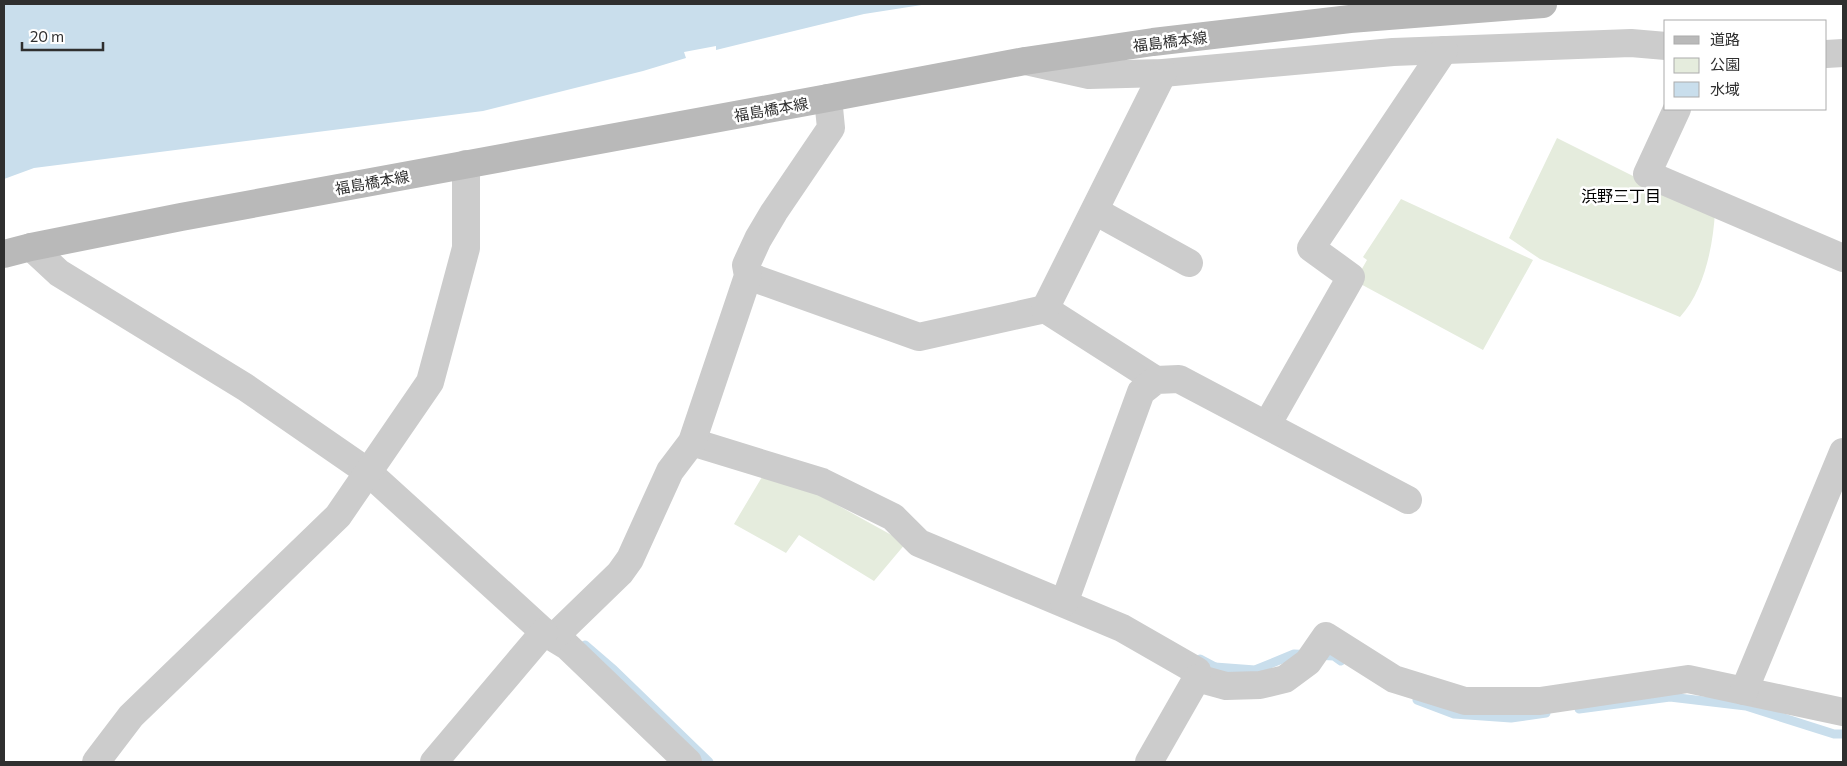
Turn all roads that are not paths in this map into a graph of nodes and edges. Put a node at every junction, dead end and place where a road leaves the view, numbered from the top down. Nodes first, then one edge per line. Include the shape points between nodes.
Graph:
1 (1544, 4) edge
2 (1664, 46) edge
3 (1444, 50) junction
4 (1843, 53) edge
5 (1827, 54) edge
6 (1024, 61) junction
7 (1163, 73) junction
8 (828, 98) junction
9 (1677, 110) edge
10 (466, 164) junction
11 (1095, 210) junction
12 (30, 247) junction
13 (4, 254) edge
14 (1843, 258) edge
15 (1189, 263) dead end
16 (748, 276) junction
17 (1045, 309) junction
18 (1156, 380) junction
19 (1267, 425) junction
20 (692, 442) junction
21 (1843, 452) edge
22 (368, 472) junction
23 (1408, 500) dead end
24 (1066, 598) junction
25 (549, 634) junction
26 (1203, 679) junction
27 (1744, 691) junction
28 (1843, 712) edge
29 (96, 762) edge
30 (434, 762) edge
31 (688, 762) edge
32 (1149, 762) edge

1 - 6 main road, 福島橋本線 via 1350,18
2 - 3 street via 1630,43
3 - 7 street
3 - 19 street via 1311,248 1351,277
4 - 5 street
6 - 7 street via 1089,75
6 - 8 main road, 福島橋本線
7 - 11 street
8 - 10 main road, 福島橋本線
8 - 16 street via 831,128 758,239 746,265
9 - 14 street via 1647,174
10 - 12 main road, 福島橋本線
10 - 22 street via 466,248 430,382
11 - 15 street
11 - 17 street
12 - 13 main road, 福島橋本線
12 - 22 street via 60,273 245,387
16 - 17 street via 918,337
16 - 20 street
17 - 18 street
18 - 19 street via 1179,379
18 - 24 street via 1141,392
19 - 23 street
20 - 24 street via 822,482 893,517 919,543
20 - 25 street via 670,470 630,559 620,573
21 - 27 street
22 - 25 street
22 - 29 street via 338,516 131,716
24 - 26 street via 1197,671
25 - 30 street
25 - 31 street via 567,646
26 - 27 street via 1226,686 1260,685 1285,679 1312,656 1326,636 1394,679 1465,701 1540,701 1688,679
26 - 32 street
27 - 28 street

